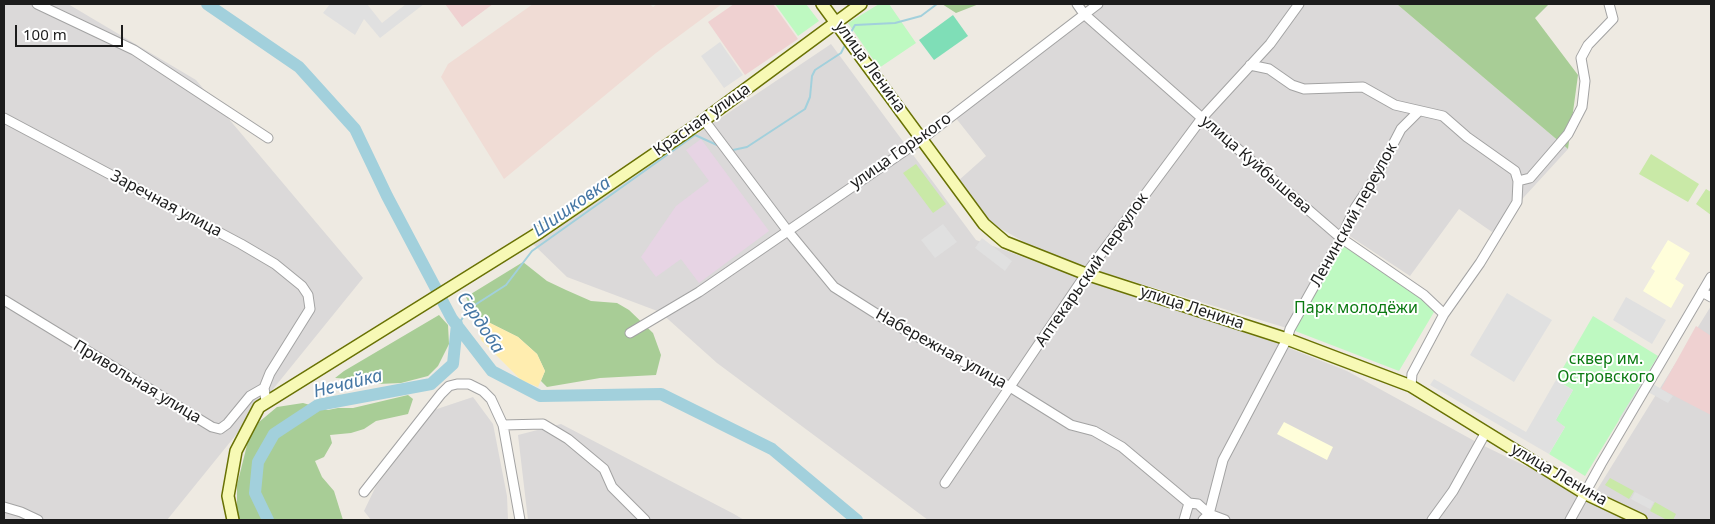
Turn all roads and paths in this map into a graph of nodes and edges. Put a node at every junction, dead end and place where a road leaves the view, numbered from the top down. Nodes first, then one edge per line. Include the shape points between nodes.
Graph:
1 (37, 4) edge
2 (822, 4) edge
3 (861, 4) edge
4 (1077, 4) edge
5 (1098, 4) edge
6 (1299, 4) edge
7 (1609, 4) edge
8 (1084, 14) junction
9 (836, 22) junction
10 (1250, 65) junction
11 (1418, 111) junction
12 (4, 118) edge
13 (1202, 118) junction
14 (704, 120) junction
15 (268, 138) dead end
16 (922, 138) junction
17 (1518, 181) junction
18 (787, 230) junction
19 (1341, 238) junction
20 (1086, 274) junction
21 (1711, 277) edge
22 (1702, 292) junction
23 (1711, 297) edge
24 (4, 300) edge
25 (1444, 314) junction
26 (630, 333) dead end
27 (1287, 339) junction
28 (1411, 386) junction
29 (1010, 387) junction
30 (264, 388) junction
31 (266, 402) junction
32 (503, 425) junction
33 (1486, 432) junction
34 (945, 483) dead end
35 (364, 492) dead end
36 (1586, 494) junction
37 (1189, 503) junction
38 (4, 507) edge
39 (1206, 517) edge
40 (38, 520) edge
41 (233, 520) edge
42 (520, 520) edge
43 (645, 520) edge
44 (1184, 520) edge
45 (1225, 520) edge
46 (1432, 520) edge
47 (1570, 520) edge
48 (1641, 520) edge

1 - 15 street via 134,50
2 - 9 main road, улица Ленина
3 - 9 main road, Красная улица
4 - 8 street, улица Куйбышева
5 - 8 street, улица Горького
6 - 10 street, Аптекарьский переулок
7 - 17 street via 1613,19 1588,45 1581,58 1584,81 1582,107 1568,134 1530,178
8 - 13 street, улица Куйбышева
8 - 16 street, улица Горького
9 - 14 main road, Красная улица
9 - 16 main road, улица Ленина
10 - 11 street via 1269,69 1304,90 1363,87 1395,105
10 - 13 street, Аптекарьский переулок
11 - 17 street via 1442,116 1515,171
11 - 19 street, Ленинский переулок via 1401,129
12 - 30 street, Заречная улица via 233,240 275,264 302,286 308,295 310,309
13 - 19 street, улица Куйбышева
13 - 20 street, Аптекарьский переулок
14 - 18 street, Набережная улица
14 - 31 main road, Красная улица via 540,232
16 - 18 street, улица Горького
16 - 20 main road, улица Ленина via 984,224 1006,242
17 - 25 street via 1517,202
18 - 26 street, улица Горького via 699,292
18 - 29 street, Набережная улица via 834,287 883,318
19 - 25 street, улица Куйбышева via 1424,295
19 - 27 street, Ленинский переулок
20 - 27 main road, улица Ленина
20 - 29 street, Аптекарьский переулок
21 - 22 street
22 - 23 street
22 - 36 street
24 - 30 street, Привольная улица via 212,427 220,428 227,424 250,396
25 - 28 street via 1412,374
27 - 28 main road, улица Ленина
27 - 39 street, Ленинский переулок via 1222,460
28 - 33 main road, улица Ленина
29 - 34 street, Аптекарьский переулок
29 - 37 street, Набережная улица via 1071,425 1094,431 1122,447
30 - 31 street
31 - 41 main road, Красная улица via 253,415 236,451 228,496
32 - 35 street via 491,399 483,392 469,384 449,386
32 - 42 street
32 - 43 street via 543,424 574,442 604,469 612,487
33 - 36 main road, улица Ленина
33 - 46 street
36 - 47 street
36 - 48 main road, улица Ленина
37 - 39 street, Набережная улица via 1198,504
37 - 44 street
38 - 40 street
39 - 45 street, Набережная улица

